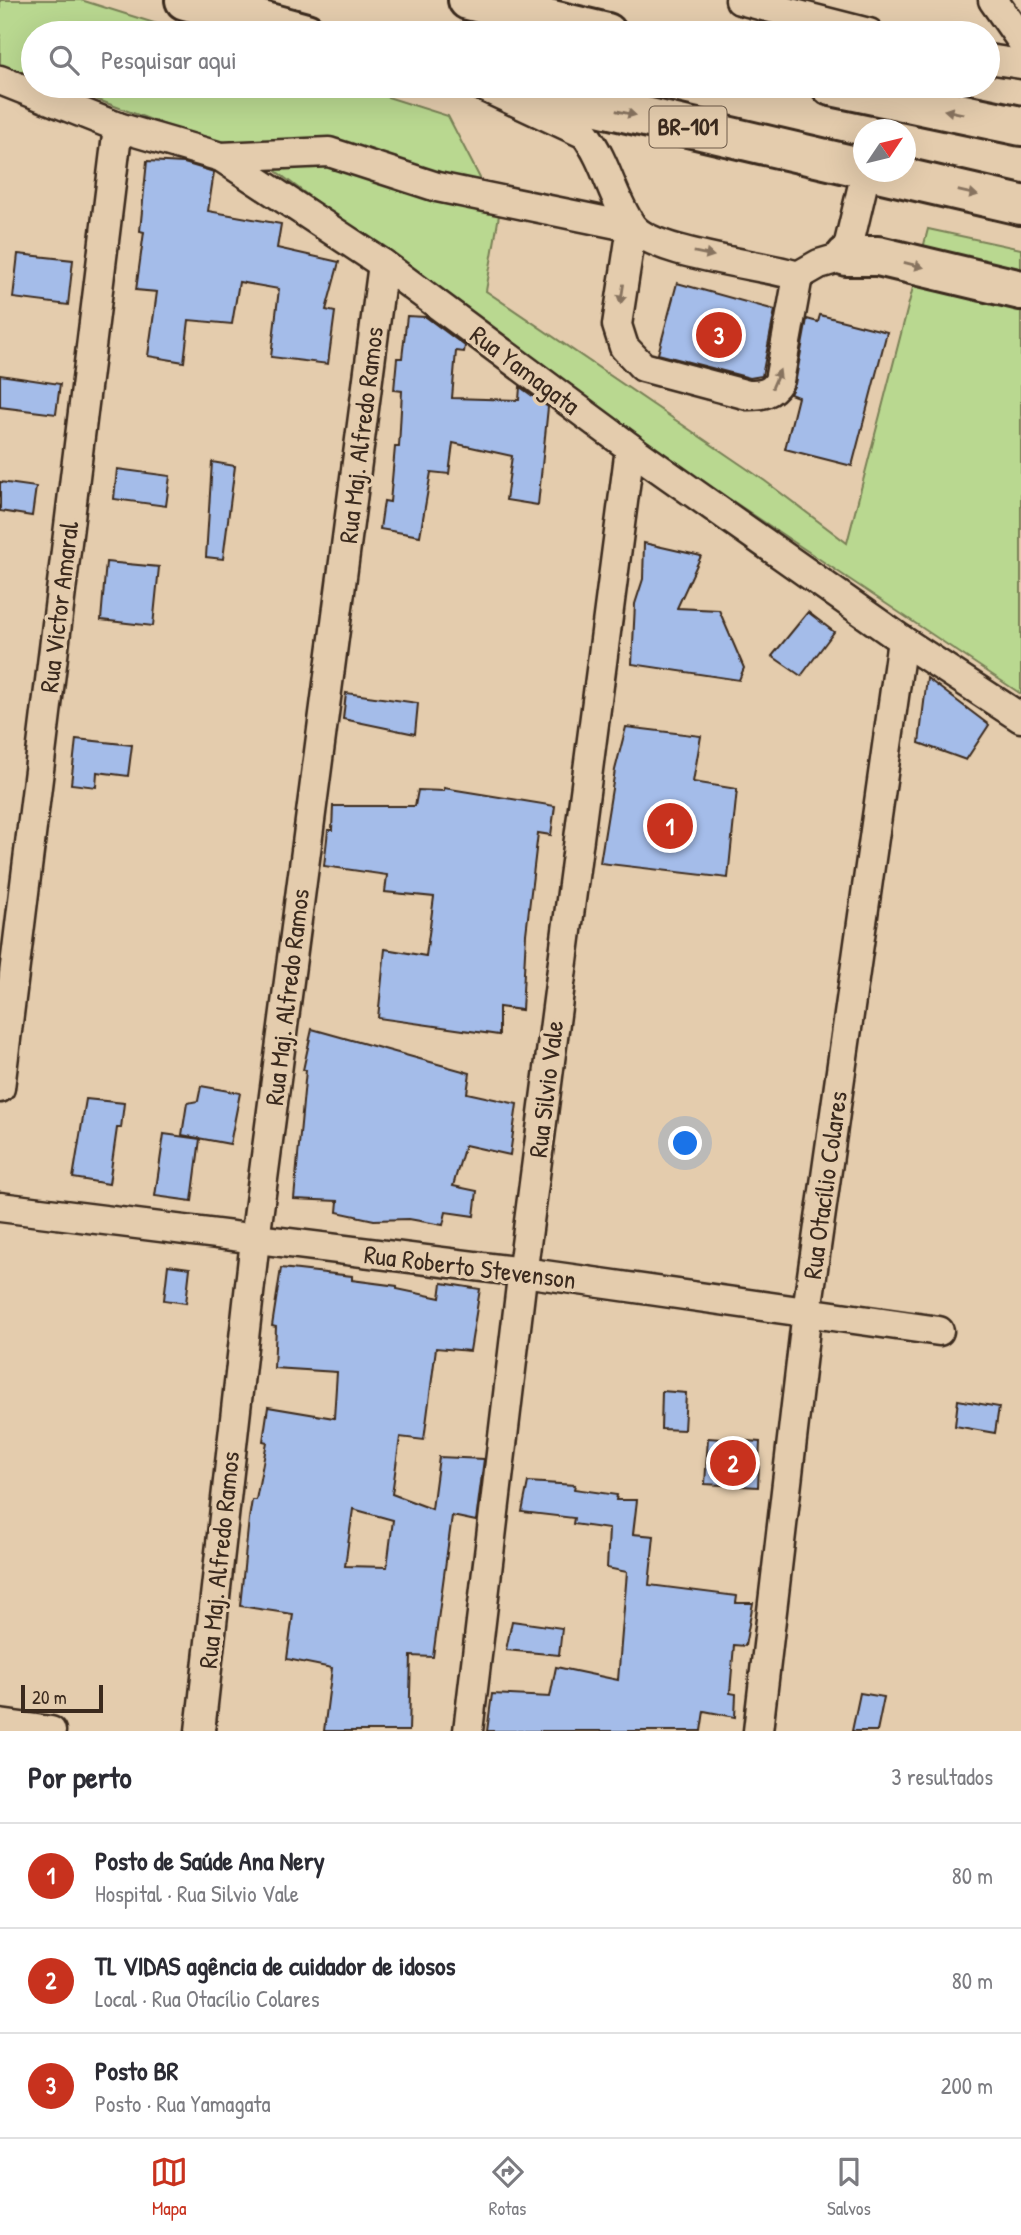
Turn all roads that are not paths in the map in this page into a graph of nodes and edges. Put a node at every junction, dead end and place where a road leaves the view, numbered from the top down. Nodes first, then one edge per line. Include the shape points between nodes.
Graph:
1 (185, 0) edge
2 (468, 0) edge
3 (740, 0) edge
4 (993, 0) edge
5 (262, 21) edge
6 (556, 21) edge
7 (822, 21) edge
8 (1021, 40) edge
9 (1000, 60) edge
10 (1021, 64) edge
11 (0, 80) edge
12 (21, 88) edge
13 (45, 98) edge
14 (510, 98) edge
15 (562, 98) edge
16 (887, 98) edge
17 (118, 127) junction
18 (1021, 127) edge
19 (221, 158) junction
20 (853, 167) edge
21 (916, 181) edge
22 (862, 182) edge
23 (1021, 205) edge
24 (632, 227) junction
25 (846, 256) junction
26 (383, 264) junction
27 (798, 276) junction
28 (1021, 290) edge
29 (630, 448) junction
30 (902, 640) junction
31 (1021, 718) edge
32 (0, 1087) edge
33 (0, 1207) edge
34 (255, 1240) junction
35 (523, 1272) junction
36 (807, 1311) junction
37 (939, 1331) dead end
38 (0, 1724) edge
39 (51, 1731) edge
40 (200, 1731) edge
41 (468, 1731) edge
42 (758, 1731) edge

1 - 5 highway
2 - 6 highway
3 - 7 street
4 - 8 street
9 - 10 street
11 - 12 street, Rua Yamagata
13 - 17 street, Rua Yamagata
14 - 24 street via 585,134
15 -> 20 highway, BR-101
18 -> 16 highway
17 - 19 street, Rua Yamagata
17 - 32 street, Rua Victor Amaral
19 - 24 street via 329,152 437,187
19 - 26 street, Rua Yamagata
21 -> 23 highway
22 - 25 street
24 -> 27 street via 663,247
24 -> 27 street via 617,325 625,347 643,367 748,395 764,395 779,381
25 - 27 street
25 -> 28 highway via 877,256
26 - 29 street, Rua Yamagata
26 - 34 street, Rua Maj. Alfredo Ramos
29 - 30 street, Rua Yamagata
29 - 35 street, Rua Silvio Vale
30 - 31 street, Rua Yamagata
30 - 36 street, Rua Otacílio Colares
33 - 34 street, Rua Roberto Stevenson
34 - 35 street, Rua Roberto Stevenson
34 - 40 street, Rua Maj. Alfredo Ramos
35 - 36 street, Rua Roberto Stevenson
35 - 41 street, Rua Silvio Vale
36 - 37 street, Rua Roberto Stevenson
36 - 42 street, Rua Otacílio Colares
38 - 39 street

